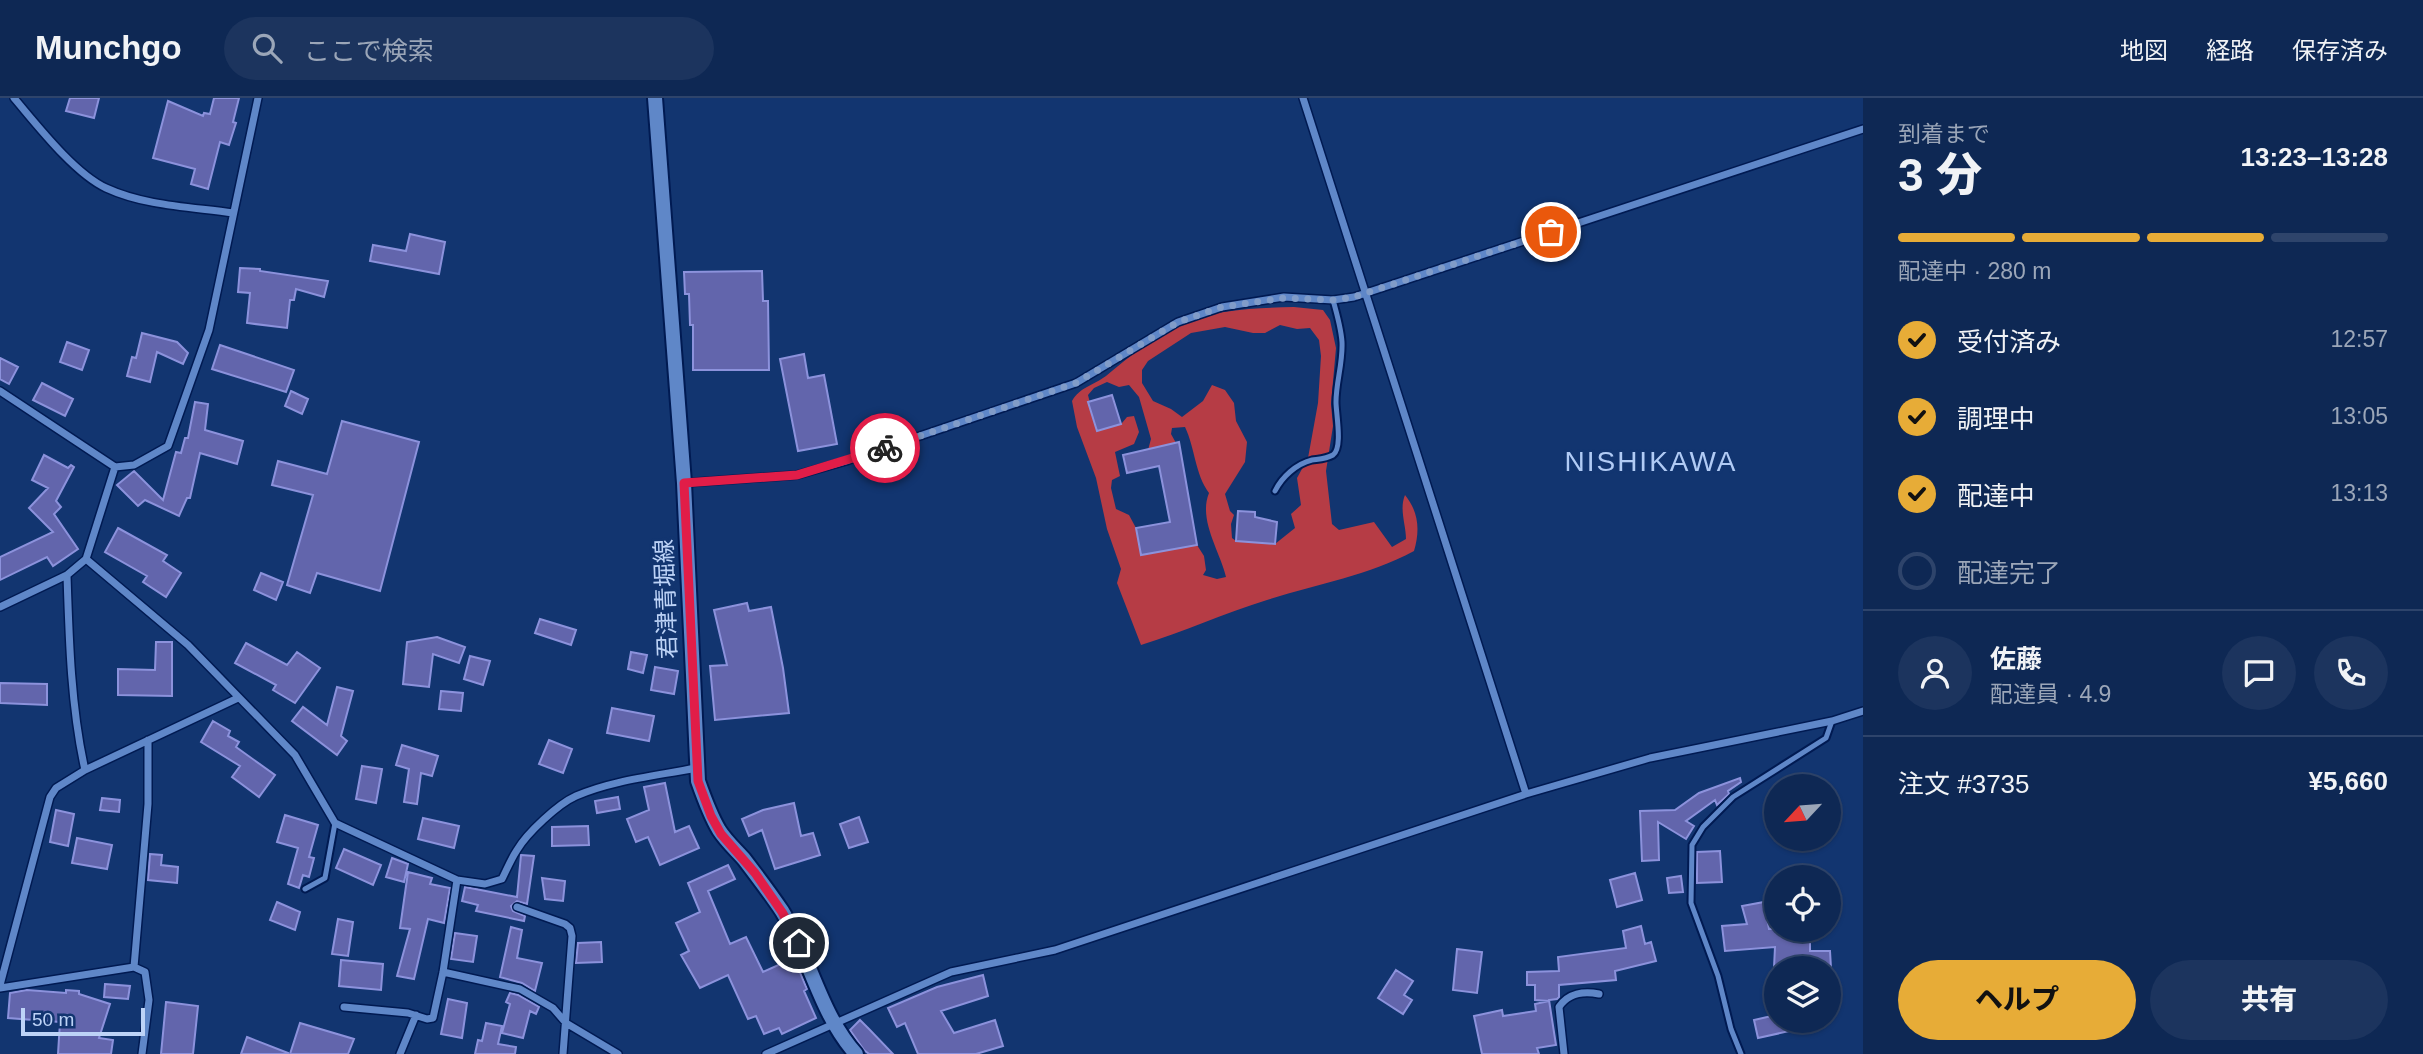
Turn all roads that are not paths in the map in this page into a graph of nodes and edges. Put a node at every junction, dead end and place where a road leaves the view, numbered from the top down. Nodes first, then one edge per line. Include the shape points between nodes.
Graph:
1 (14, 98) edge
2 (258, 98) edge
3 (655, 98) edge
4 (1303, 98) edge
5 (1863, 129) edge
6 (233, 213) junction
7 (1366, 293) junction
8 (1333, 300) junction
9 (0, 391) edge
10 (115, 467) junction
11 (684, 483) junction
12 (1275, 491) dead end
13 (86, 559) junction
14 (67, 575) junction
15 (0, 607) edge
16 (238, 698) junction
17 (1863, 711) edge
18 (1832, 720) junction
19 (148, 740) junction
20 (696, 768) junction
21 (85, 770) junction
22 (1526, 794) junction
23 (335, 822) junction
24 (457, 880) junction
25 (305, 889) dead end
26 (517, 907) dead end
27 (135, 967) junction
28 (443, 972) junction
29 (0, 986) edge
30 (1599, 995) dead end
31 (344, 1007) dead end
32 (416, 1015) junction
33 (566, 1023) junction
34 (834, 1023) junction
35 (142, 1054) edge
36 (400, 1054) edge
37 (563, 1054) edge
38 (618, 1054) edge
39 (766, 1054) edge
40 (856, 1054) edge
41 (1564, 1054) edge
42 (1741, 1054) edge

1 - 6 street via 68,159 105,187 151,203
2 - 6 street
3 - 11 main road, 君津青堀線
4 - 7 street
5 - 7 street
6 - 10 street via 209,330 168,446 134,466
7 - 8 street
7 - 22 street
8 - 11 street via 1284,298 1222,307 1178,322 1076,383 846,461 797,475
8 - 12 lane via 1342,345 1337,450 1300,465
9 - 10 street
10 - 13 street
11 - 20 main road, 君津青堀線
13 - 14 street
13 - 16 street via 188,645
14 - 15 street
14 - 21 street via 69,638
16 - 19 street
16 - 23 street via 295,755
17 - 18 street
18 - 22 street via 1650,758
18 - 42 lane via 1826,738 1733,797 1692,845 1691,904
19 - 21 street
19 - 27 street via 148,804
20 - 24 street via 603,786 573,797 517,849 502,879 485,884
20 - 34 main road, 君津青堀線 via 711,816 782,912
21 - 29 street via 50,797
22 - 34 street via 1055,950 951,972
23 - 24 street
23 - 25 lane via 325,878
24 - 28 street
26 - 33 street via 570,928
27 - 29 street
27 - 35 street via 145,972 149,1000
28 - 32 street via 433,1018
28 - 33 street via 520,989 553,1008
30 - 41 street via 1579,993 1559,1007
31 - 32 street
32 - 36 street
33 - 37 street
33 - 38 street
34 - 39 street
34 - 40 main road, 君津青堀線

